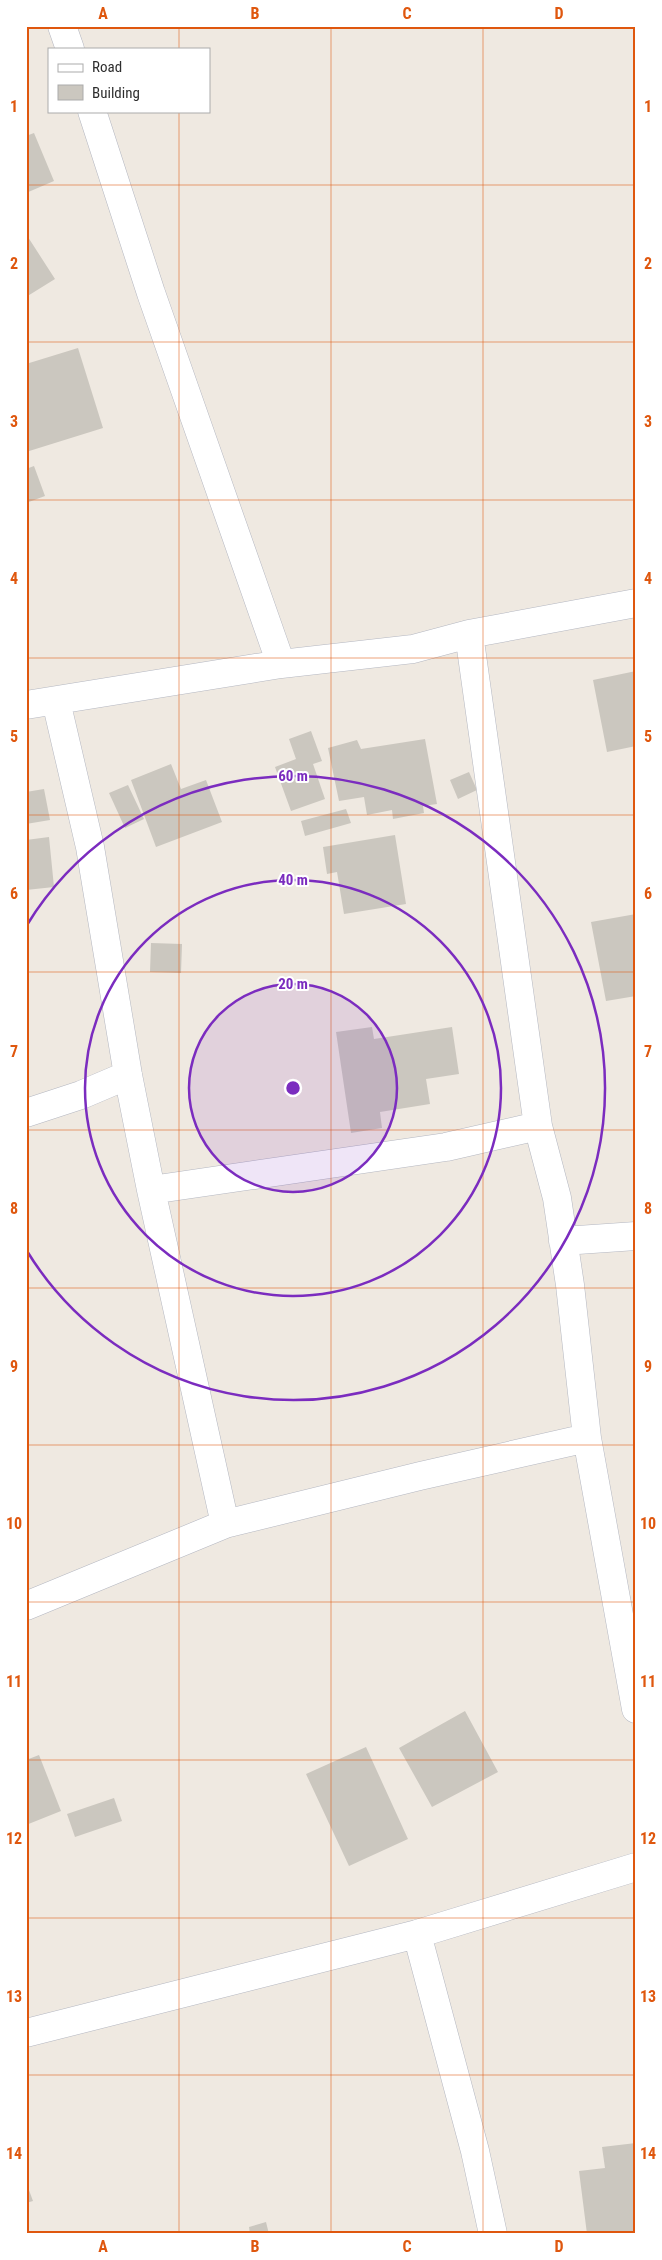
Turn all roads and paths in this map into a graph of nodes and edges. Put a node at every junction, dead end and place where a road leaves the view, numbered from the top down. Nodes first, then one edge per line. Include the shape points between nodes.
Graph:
1 (62, 26) edge
2 (70, 48) edge
3 (92, 112) edge
4 (636, 603) edge
5 (469, 634) junction
6 (281, 664) junction
7 (56, 701) junction
8 (26, 705) edge
9 (128, 1075) junction
10 (26, 1113) edge
11 (538, 1126) junction
12 (151, 1190) junction
13 (636, 1236) edge
14 (563, 1241) junction
15 (587, 1438) junction
16 (224, 1524) junction
17 (26, 1606) edge
18 (636, 1709) edge
19 (636, 1867) edge
20 (417, 1934) junction
21 (26, 2033) edge
22 (493, 2234) edge

1 - 2 street
3 - 6 street via 151,293
4 - 5 street
5 - 6 street via 413,648
5 - 11 street
6 - 7 street
7 - 8 street
7 - 9 street via 90,847
9 - 10 street via 81,1096
9 - 12 street
11 - 12 street via 446,1147
11 - 14 street via 557,1198
12 - 16 street
13 - 14 street
14 - 15 street
15 - 16 street
15 - 18 street
16 - 17 street
19 - 20 street
20 - 21 street
20 - 22 street via 475,2151

